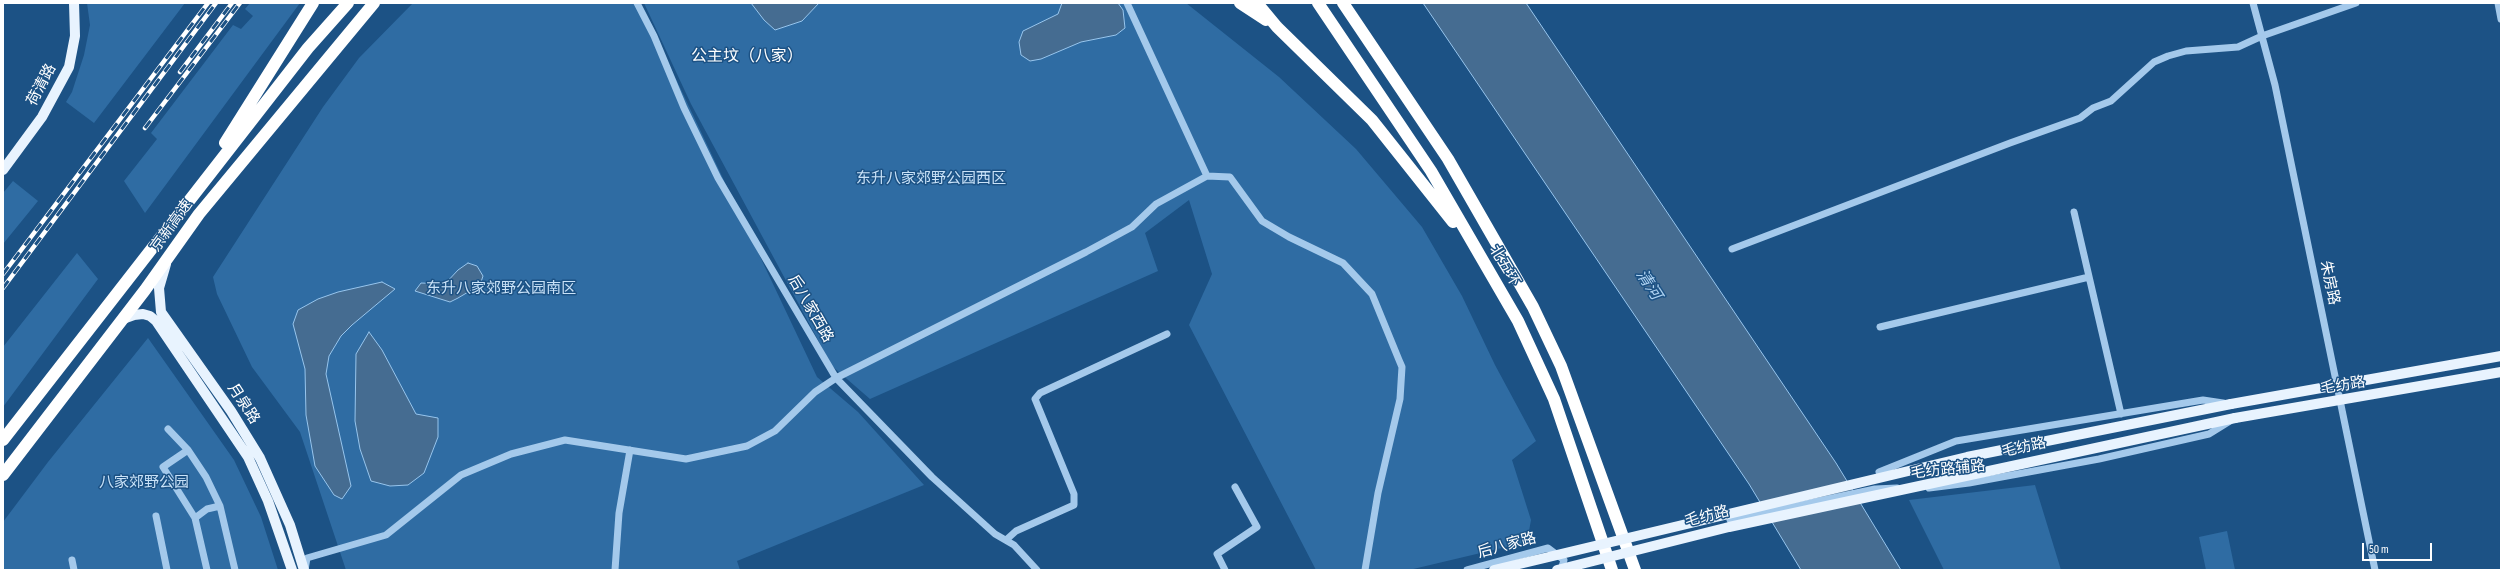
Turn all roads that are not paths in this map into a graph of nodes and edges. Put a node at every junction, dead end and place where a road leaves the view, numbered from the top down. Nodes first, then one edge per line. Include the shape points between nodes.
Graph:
1 (74, 3) edge
2 (312, 3) edge
3 (348, 3) edge
4 (374, 3) edge
5 (637, 3) edge
6 (1127, 3) edge
7 (1240, 3) edge
8 (1257, 3) edge
9 (1318, 3) edge
10 (1343, 3) edge
11 (2253, 3) edge
12 (2356, 3) edge
13 (2498, 3) edge
14 (2501, 19) edge
15 (1277, 27) junction
16 (2262, 36) junction
17 (3, 170) edge
18 (1207, 176) junction
19 (196, 190) junction
20 (2074, 212) dead end
21 (1732, 249) dead end
22 (1477, 252) junction
23 (167, 260) junction
24 (2089, 277) junction
25 (123, 319) junction
26 (1880, 326) dead end
27 (1168, 334) dead end
28 (2501, 356) edge
29 (2501, 372) edge
30 (836, 378) junction
31 (2338, 386) junction
32 (2341, 401) junction
33 (2231, 404) junction
34 (2121, 414) junction
35 (2235, 418) junction
36 (168, 429) dead end
37 (3, 440) edge
38 (188, 450) junction
39 (630, 450) junction
40 (1879, 472) dead end
41 (3, 475) edge
42 (1235, 487) dead end
43 (220, 506) junction
44 (156, 516) dead end
45 (195, 518) junction
46 (1730, 520) dead end
47 (1006, 540) junction
48 (72, 560) dead end
49 (74, 570) edge
50 (166, 570) edge
51 (207, 570) edge
52 (235, 570) edge
53 (292, 570) edge
54 (305, 570) edge
55 (615, 570) edge
56 (1037, 570) edge
57 (1225, 570) edge
58 (1365, 570) edge
59 (1467, 570) edge
60 (1494, 570) edge
61 (1557, 570) edge
62 (1561, 570) edge
63 (1612, 570) edge
64 (1635, 570) edge
65 (2375, 570) edge

1 - 17 main road, 荷清路 via 75,36 69,67 42,117
2 - 19 highway
3 - 19 highway, 京新高速 via 308,48
4 - 23 highway, 京新高速 via 200,214
5 - 30 street, 后八家西路 via 718,178
6 - 18 street
7 - 15 highway
8 - 15 highway
9 - 22 highway, 北五环 via 1431,171
10 - 64 highway, 北五环 via 1448,159 1533,306 1561,366
11 - 16 street, 朱房路
12 - 16 street
13 - 14 street
15 - 22 highway via 1372,120
16 - 21 street via 2238,47 2186,51 2168,56 2154,62 2111,101 2093,108 2080,118
16 - 31 street, 朱房路 via 2275,85
18 - 30 street via 1156,204 1132,227 1093,249
18 - 58 street via 1230,177 1262,220 1289,237 1343,263 1372,294 1402,367 1400,399 1378,493
19 - 37 highway, 京新高速
20 - 24 street
22 - 63 highway, 北五环 via 1518,321 1554,399
23 - 25 highway, 京新高速
23 - 54 main road, 月泉路 via 159,288 161,312 231,411 260,458 290,525
24 - 26 street
24 - 34 street
25 - 41 highway, 京新高速
25 - 53 main road, 月泉路 via 143,314 156,321 248,457 268,501
27 - 47 street via 1040,393 1035,399 1074,494 1074,505 1016,531
28 - 31 main road, 毛纺路
29 - 32 main road, 毛纺路
30 - 39 street via 815,392 775,431 747,446 686,459
30 - 47 street, 后八家西路 via 932,477 995,534
31 - 32 street, 朱房路
31 - 33 main road, 毛纺路
32 - 35 main road, 毛纺路
32 - 65 street, 朱房路
33 - 34 street, 毛纺路辅路 via 2203,400
33 - 60 main road, 毛纺路, bridge via 1967,457
34 - 40 street, 毛纺路辅路 via 1956,441
35 - 46 street, 毛纺路辅路 via 2209,434 2099,459 1955,485 1875,489
35 - 61 main road, 毛纺路, bridge via 1729,527
36 - 38 street
38 - 43 street via 206,477
38 - 45 street via 164,467
39 - 54 street via 565,440 511,454 461,475 386,535 307,558
39 - 55 street via 619,513
42 - 57 street via 1257,526 1217,554
43 - 45 street via 207,509
43 - 52 street
44 - 50 street
45 - 51 street
47 - 56 street, 后八家西路
48 - 49 street
59 - 62 street, 后八家路 via 1548,548 1564,560

